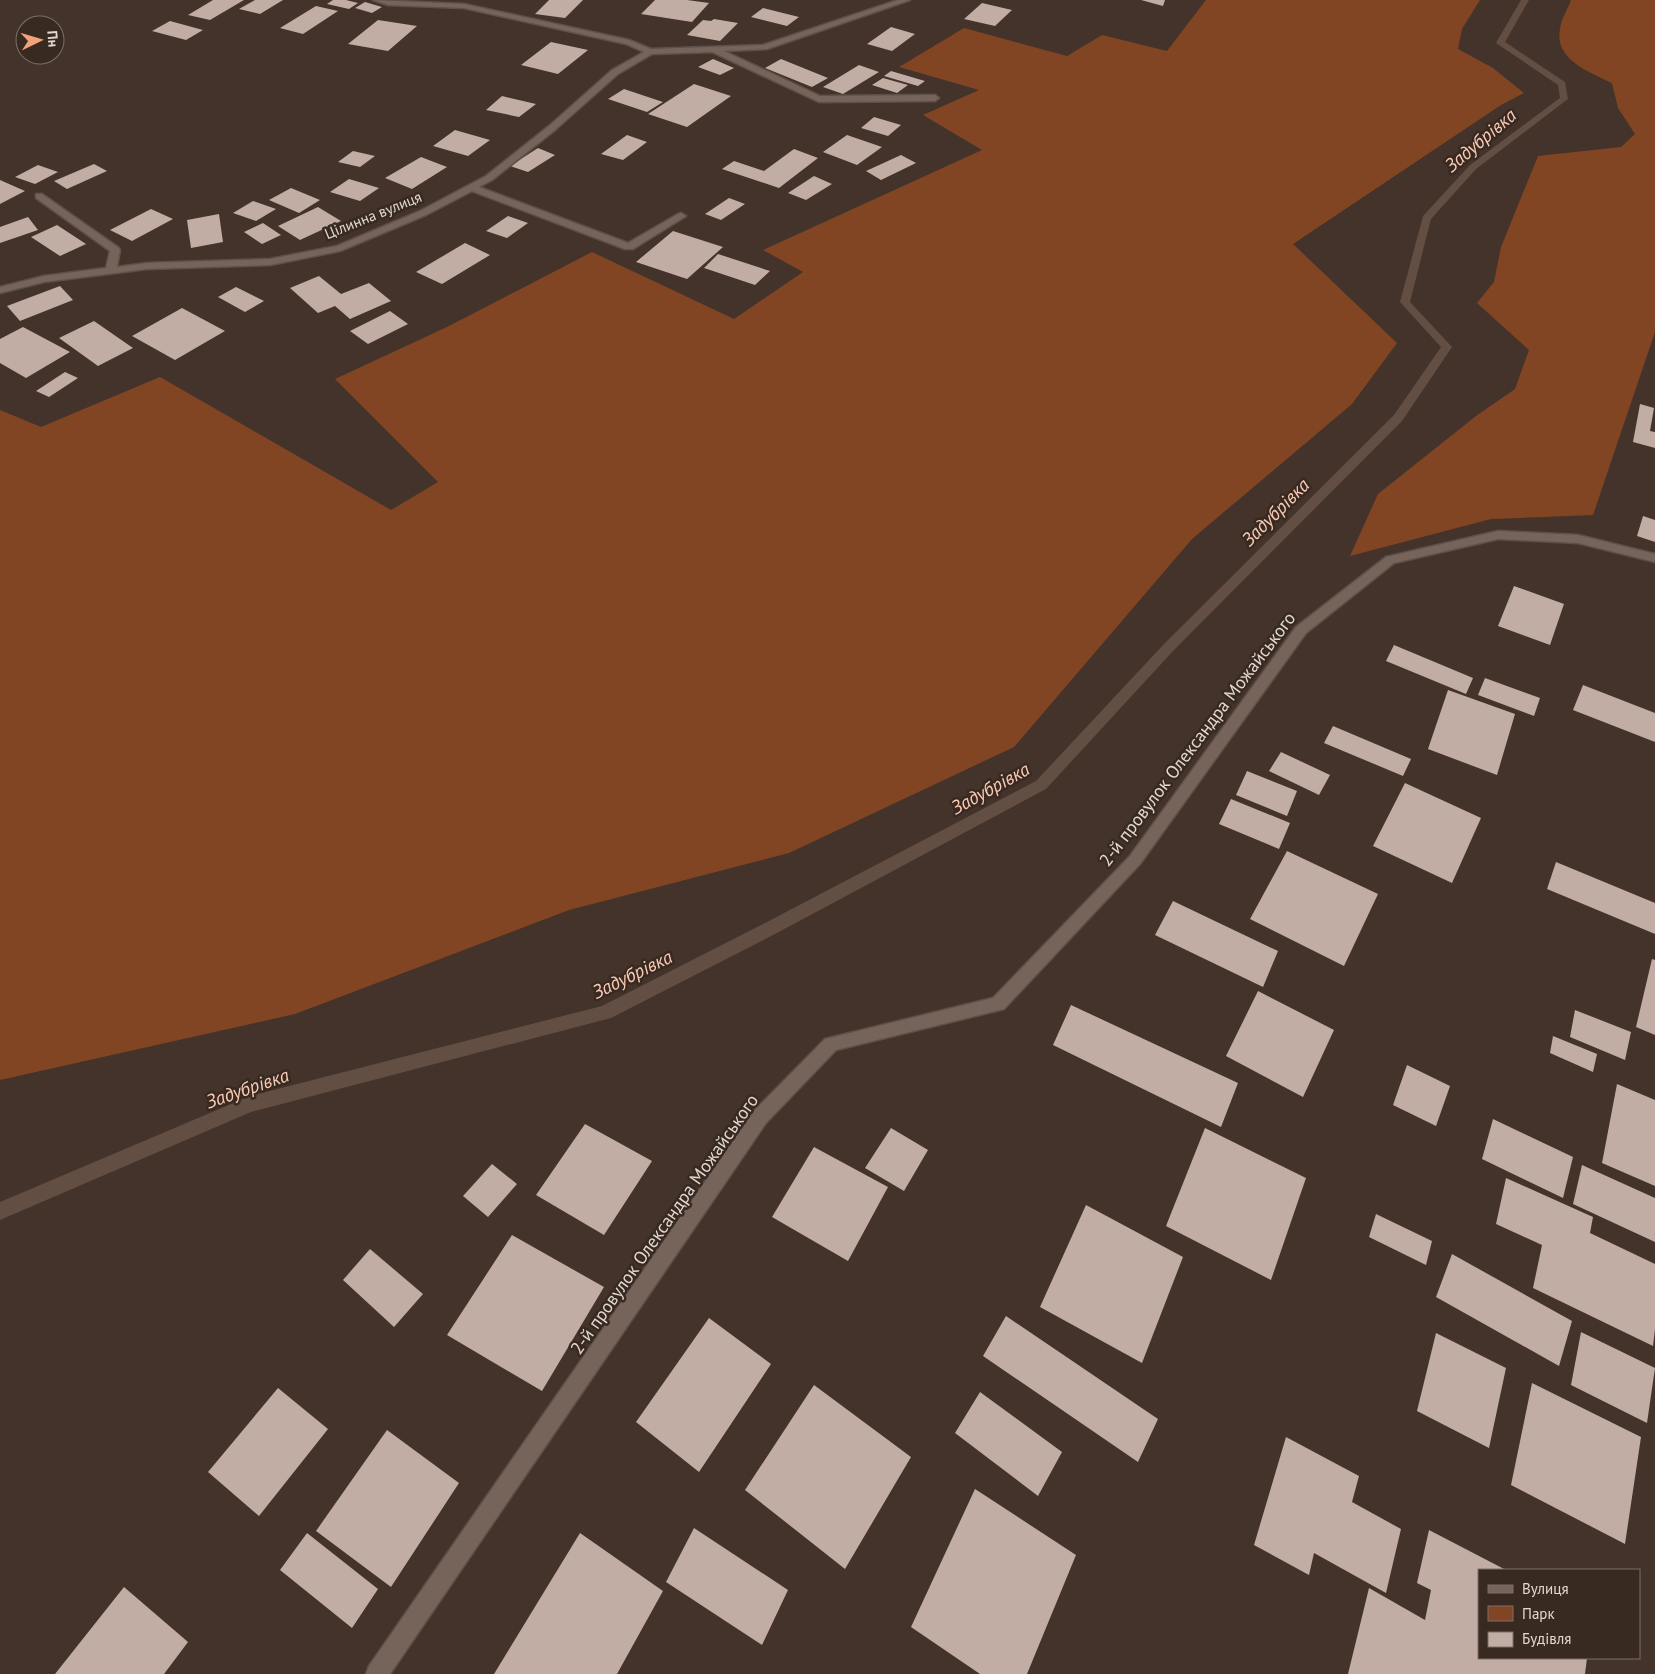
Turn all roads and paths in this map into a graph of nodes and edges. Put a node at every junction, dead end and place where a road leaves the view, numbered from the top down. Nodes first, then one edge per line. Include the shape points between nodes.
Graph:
1 (376, 0) edge
2 (906, 0) edge
3 (714, 49) junction
4 (650, 52) junction
5 (935, 98) dead end
6 (471, 187) junction
7 (39, 196) dead end
8 (681, 216) dead end
9 (111, 271) junction
10 (0, 290) edge
11 (1655, 558) edge
12 (377, 1674) edge

1 - 4 street via 464,6 629,42
2 - 3 street via 764,47
3 - 4 street
3 - 5 street via 819,99
4 - 6 street, Цілинна вулиця via 615,72 545,133 488,178
6 - 8 street via 629,247
6 - 9 street, Цілинна вулиця via 423,213 340,248 270,262 147,266
7 - 9 street via 115,250
9 - 10 street, Цілинна вулиця
11 - 12 street, 2-й провулок Олександра Можайського via 1578,539 1498,535 1390,560 1301,630 1134,860 998,1004 831,1044 760,1117

